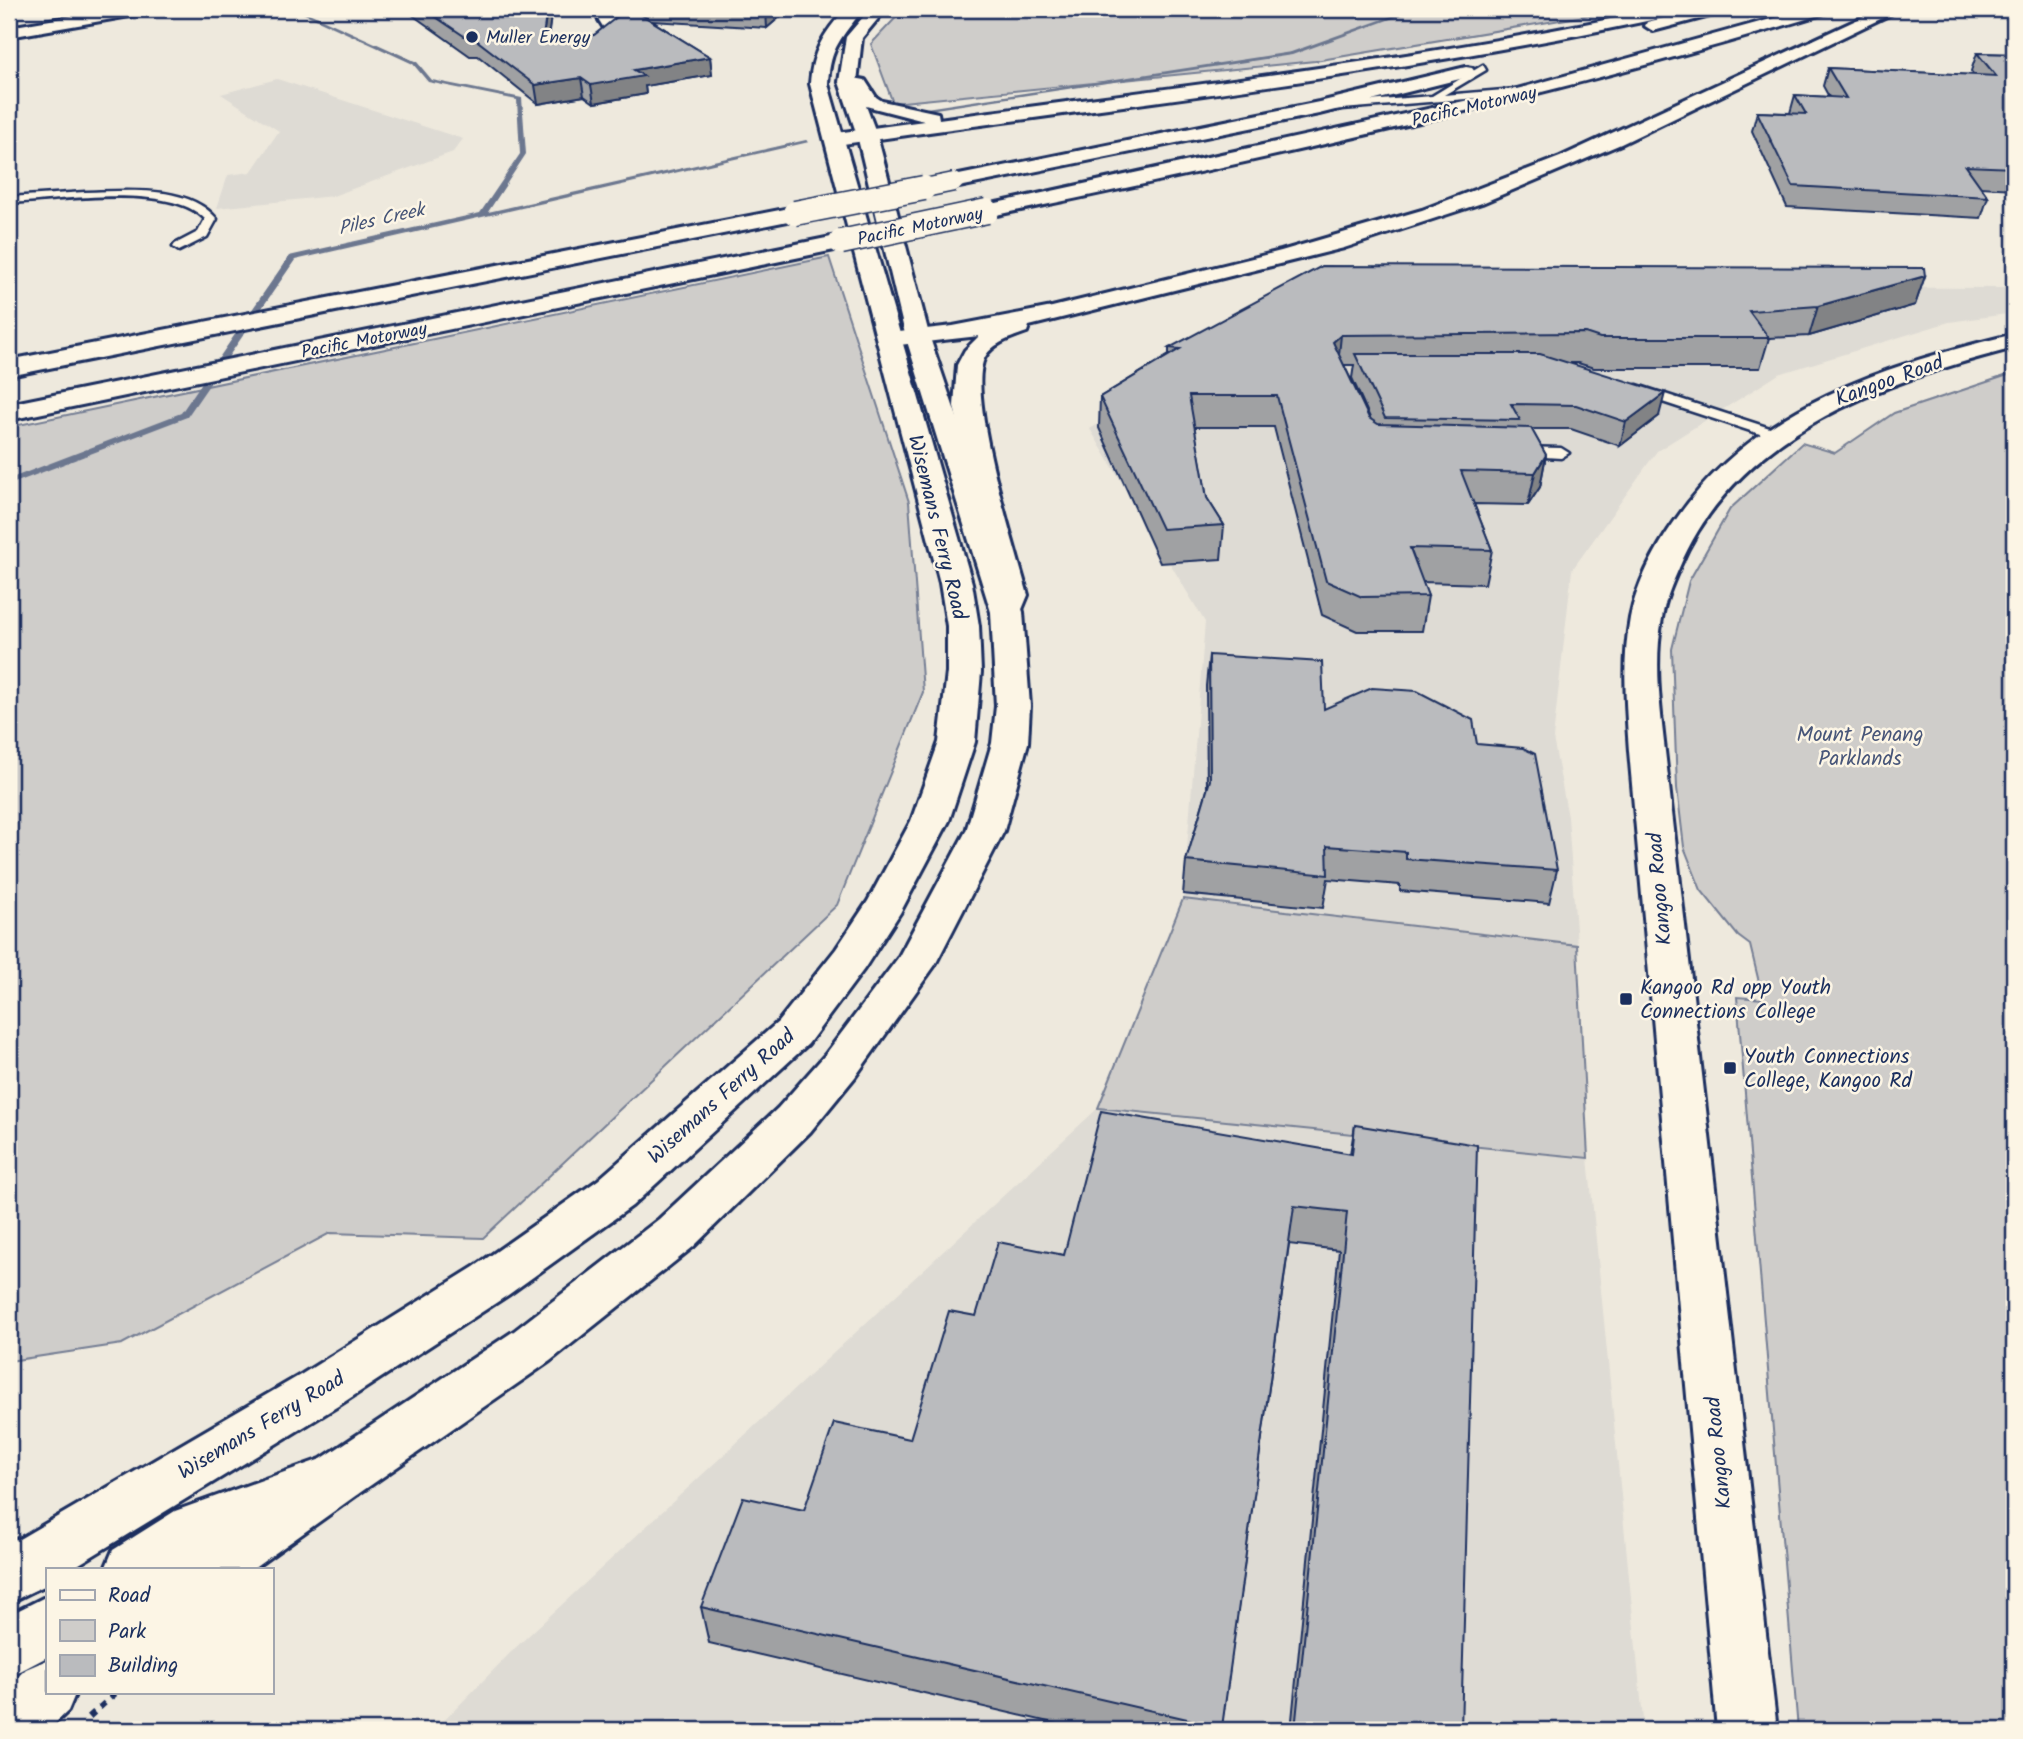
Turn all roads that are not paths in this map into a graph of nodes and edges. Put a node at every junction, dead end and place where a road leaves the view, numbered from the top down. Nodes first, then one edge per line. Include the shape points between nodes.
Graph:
1 (141, 9) edge
2 (605, 9) edge
3 (855, 9) edge
4 (878, 9) edge
5 (1679, 9) edge
6 (1719, 9) edge
7 (1823, 9) edge
8 (1893, 9) edge
9 (613, 29) edge
10 (9, 32) edge
11 (1496, 65) junction
12 (848, 82) junction
13 (1541, 90) junction
14 (1429, 99) junction
15 (1319, 108) junction
16 (1044, 110) junction
17 (1376, 129) junction
18 (851, 137) junction
19 (9, 200) edge
20 (179, 247) dead end
21 (1082, 307) junction
22 (904, 339) junction
23 (2014, 341) edge
24 (9, 368) edge
25 (1617, 383) edge
26 (9, 412) edge
27 (1774, 434) junction
28 (1508, 451) edge
29 (1561, 453) dead end
30 (1007, 612) junction
31 (339, 1477) junction
32 (135, 1568) edge
33 (207, 1568) edge
34 (16, 1569) edge
35 (46, 1625) edge
36 (9, 1648) edge
37 (65, 1707) edge
38 (9, 1726) edge
39 (1747, 1730) edge

1 - 10 main road
2 - 9 main road
3 - 18 main road, Wisemans Ferry Road via 828,38 819,84
4 - 12 main road, Wisemans Ferry Road via 854,37
5 - 16 main road via 1570,33
6 - 11 main road, Pacific Motorway
7 - 13 main road, Pacific Motorway
8 - 21 main road via 1611,141 1454,206 1286,257
11 - 14 lane
11 - 15 main road, Pacific Motorway
12 - 16 main road via 859,84 876,105 919,116
12 - 18 main road, Wisemans Ferry Road
13 - 14 lane
13 - 17 main road, Pacific Motorway
14 - 15 lane
14 - 17 lane
15 - 24 main road, Pacific Motorway, bridge
16 - 18 main road
17 - 26 main road, Pacific Motorway, bridge
18 - 22 main road, Wisemans Ferry Road
19 - 20 lane via 126,195 173,198 203,209 211,219 203,234
21 - 22 main road
21 - 30 main road via 1007,331 980,346 967,364 967,406 1012,596
22 - 30 main road, Wisemans Ferry Road
22 - 34 main road, Wisemans Ferry Road via 956,583 964,672 957,743 930,821 886,904 850,959 793,1033 615,1193 491,1281 320,1390
23 - 27 main road, Kangoo Road via 1898,373 1810,410
25 - 27 lane
27 - 39 main road, Kangoo Road via 1730,469 1681,530 1650,599 1642,678 1667,971
28 - 29 lane
30 - 31 main road, Wisemans Ferry Road via 1013,706 1010,743 985,831 915,965 840,1066 785,1130 676,1233 532,1346
31 - 32 main road, Wisemans Ferry Road via 195,1529
31 - 33 main road
35 - 36 main road
37 - 38 main road

